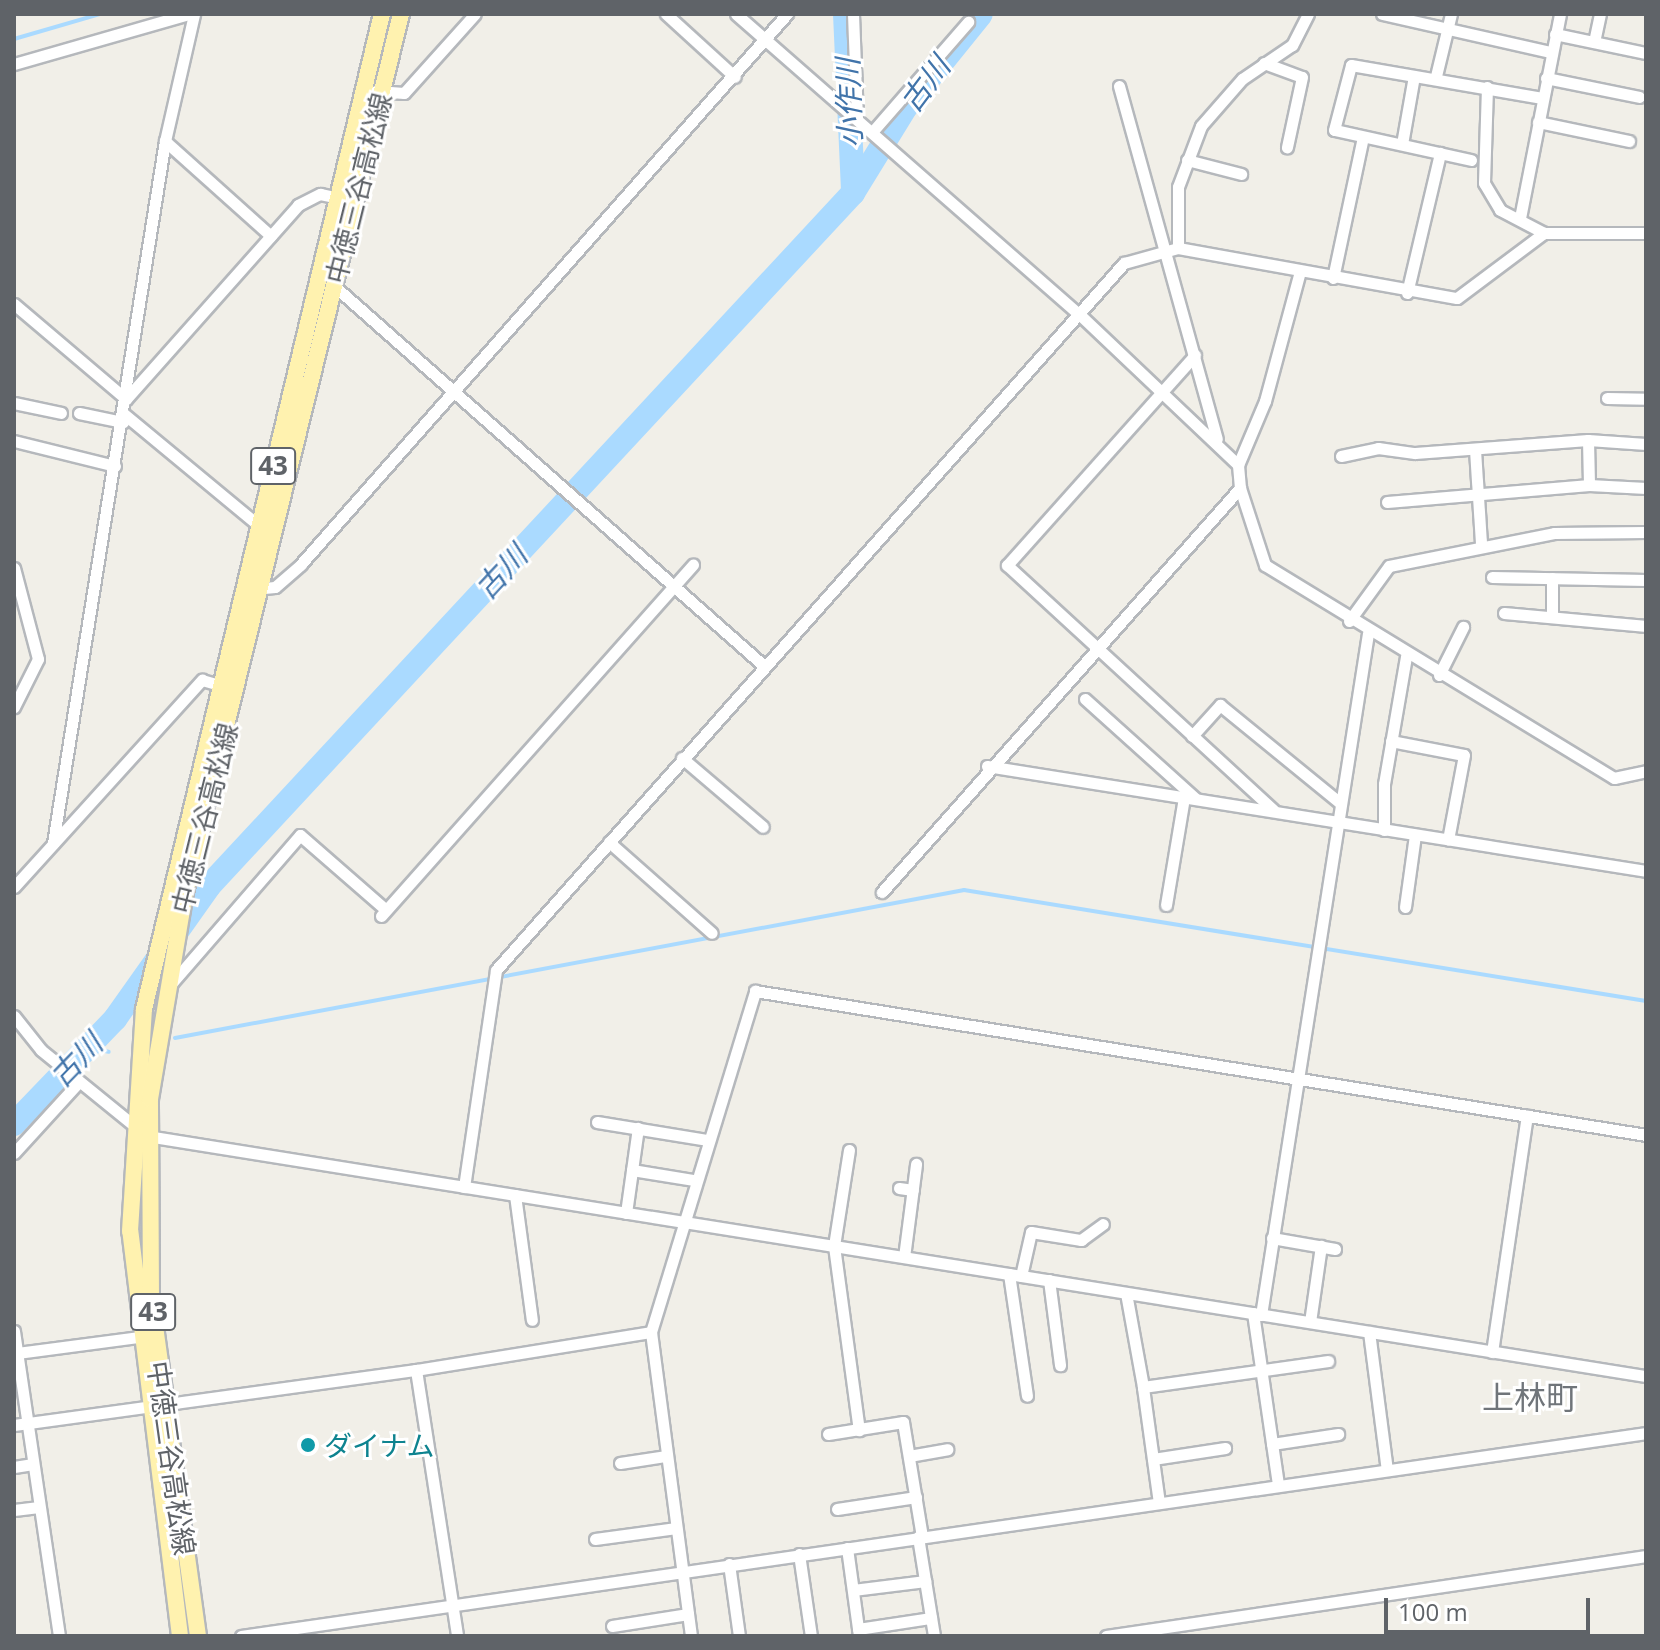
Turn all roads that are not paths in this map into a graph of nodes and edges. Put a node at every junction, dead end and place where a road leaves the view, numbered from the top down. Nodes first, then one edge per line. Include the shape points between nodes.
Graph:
1 (191, 14) edge
2 (382, 14) edge
3 (401, 14) edge
4 (475, 14) edge
5 (666, 14) edge
6 (736, 14) edge
7 (787, 14) edge
8 (853, 14) edge
9 (1308, 14) edge
10 (1382, 14) edge
11 (1451, 14) edge
12 (1560, 14) edge
13 (1600, 14) edge
14 (968, 22) dead end
15 (1448, 28) junction
16 (1555, 34) junction
17 (767, 40) junction
18 (1594, 42) junction
19 (1551, 52) junction
20 (1646, 53) edge
21 (1264, 63) junction
22 (14, 64) edge
23 (1414, 76) junction
24 (1436, 76) junction
25 (735, 77) junction
26 (1546, 78) junction
27 (1119, 86) dead end
28 (1487, 87) junction
29 (364, 88) junction
30 (382, 92) junction
31 (1639, 97) dead end
32 (1542, 98) junction
33 (856, 117) junction
34 (1538, 122) junction
35 (875, 132) junction
36 (1363, 137) junction
37 (165, 141) junction
38 (1629, 141) dead end
39 (1402, 144) junction
40 (1287, 147) dead end
41 (1440, 153) junction
42 (1187, 160) junction
43 (1471, 160) dead end
44 (1241, 174) dead end
45 (337, 198) junction
46 (355, 202) junction
47 (1520, 218) junction
48 (1544, 233) junction
49 (1646, 233) edge
50 (271, 236) junction
51 (1173, 249) junction
52 (1300, 271) junction
53 (320, 272) junction
54 (1333, 278) junction
55 (335, 286) junction
56 (1407, 293) junction
57 (14, 304) edge
58 (1078, 313) junction
59 (1195, 355) junction
60 (1162, 389) junction
61 (454, 393) junction
62 (1607, 398) dead end
63 (126, 399) junction
64 (1646, 399) edge
65 (14, 403) edge
66 (61, 413) dead end
67 (79, 413) dead end
68 (123, 418) junction
69 (1217, 439) junction
70 (1588, 440) junction
71 (14, 441) edge
72 (1646, 444) edge
73 (1475, 450) junction
74 (1341, 456) dead end
75 (1238, 465) junction
76 (115, 466) junction
77 (1589, 485) junction
78 (1240, 488) junction
79 (1646, 488) edge
80 (1478, 496) junction
81 (1387, 502) dead end
82 (258, 525) junction
83 (1646, 532) edge
84 (1481, 544) junction
85 (693, 565) dead end
86 (14, 568) edge
87 (1492, 577) dead end
88 (1552, 578) junction
89 (1646, 580) edge
90 (675, 585) junction
91 (251, 588) junction
92 (1504, 613) dead end
93 (1552, 614) junction
94 (1349, 621) junction
95 (1646, 626) edge
96 (1463, 627) dead end
97 (1368, 633) junction
98 (1097, 649) junction
99 (1406, 656) junction
100 (764, 663) junction
101 (1439, 675) junction
102 (219, 685) junction
103 (236, 689) junction
104 (1085, 699) dead end
105 (14, 707) edge
106 (1192, 736) junction
107 (1391, 741) junction
108 (682, 758) junction
109 (987, 766) junction
110 (1646, 771) edge
111 (1190, 798) junction
112 (1340, 803) junction
113 (1275, 812) junction
114 (1338, 821) junction
115 (763, 827) dead end
116 (1384, 830) junction
117 (1415, 835) junction
118 (1448, 840) junction
119 (609, 842) junction
120 (53, 843) junction
121 (1646, 871) edge
122 (14, 887) edge
123 (882, 892) dead end
124 (1166, 905) dead end
125 (1405, 907) dead end
126 (712, 933) dead end
127 (165, 990) junction
128 (14, 1016) edge
129 (1293, 1078) junction
130 (75, 1080) junction
131 (1527, 1116) junction
132 (597, 1122) dead end
133 (638, 1128) junction
134 (139, 1132) junction
135 (1646, 1135) edge
136 (707, 1140) junction
137 (849, 1150) dead end
138 (14, 1153) edge
139 (916, 1164) dead end
140 (632, 1170) junction
141 (694, 1180) junction
142 (464, 1187) junction
143 (899, 1188) dead end
144 (913, 1190) junction
145 (515, 1195) junction
146 (626, 1213) junction
147 (681, 1222) junction
148 (1103, 1224) dead end
149 (1272, 1238) junction
150 (834, 1246) junction
151 (1321, 1246) junction
152 (1335, 1249) dead end
153 (904, 1257) junction
154 (1009, 1274) junction
155 (1021, 1276) junction
156 (1049, 1280) junction
157 (1126, 1293) junction
158 (1257, 1314) junction
159 (532, 1320) dead end
160 (1310, 1322) junction
161 (14, 1331) edge
162 (651, 1332) junction
163 (1369, 1332) junction
164 (138, 1337) junction
165 (1492, 1352) junction
166 (17, 1353) junction
167 (1328, 1361) dead end
168 (1060, 1365) dead end
169 (416, 1370) junction
170 (1261, 1371) junction
171 (1646, 1376) edge
172 (1143, 1387) junction
173 (1027, 1396) dead end
174 (165, 1406) junction
175 (147, 1408) junction
176 (27, 1423) junction
177 (14, 1425) edge
178 (859, 1430) junction
179 (1646, 1433) edge
180 (828, 1434) dead end
181 (1338, 1434) dead end
182 (1272, 1444) junction
183 (1225, 1448) dead end
184 (947, 1449) dead end
185 (666, 1456) junction
186 (909, 1456) junction
187 (1153, 1459) junction
188 (620, 1463) dead end
189 (33, 1464) junction
190 (14, 1467) edge
191 (1387, 1470) junction
192 (1278, 1484) junction
193 (916, 1497) junction
194 (1159, 1503) junction
195 (39, 1507) junction
196 (837, 1509) dead end
197 (14, 1510) edge
198 (676, 1528) junction
199 (920, 1537) junction
200 (595, 1539) dead end
201 (847, 1548) junction
202 (799, 1554) junction
203 (1646, 1556) edge
204 (729, 1564) junction
205 (683, 1572) junction
206 (925, 1581) junction
207 (853, 1590) junction
208 (453, 1605) junction
209 (688, 1614) junction
210 (931, 1618) junction
211 (612, 1626) dead end
212 (858, 1632) edge
213 (59, 1636) edge
214 (180, 1636) edge
215 (198, 1636) edge
216 (241, 1636) edge
217 (457, 1636) edge
218 (691, 1636) edge
219 (739, 1636) edge
220 (811, 1636) edge
221 (934, 1636) edge
222 (1106, 1636) edge

1 - 22 street
1 - 37 street
2 - 29 main road, 中徳三谷高松線 / 43
3 - 30 main road, 中徳三谷高松線 / 43
4 - 30 street via 404,93
5 - 25 street
6 - 17 street
7 - 17 street
8 - 33 street
9 - 21 street via 1292,45
10 - 15 street
11 - 15 street
12 - 16 street
13 - 18 street
14 - 35 street
15 - 19 street
15 - 24 street
16 - 18 street
16 - 19 street
17 - 25 street
17 - 33 street
18 - 20 street
19 - 26 street
21 - 40 street via 1302,77
21 - 42 street via 1222,97
23 - 24 street
23 - 36 street via 1351,65 1334,130
23 - 39 street
24 - 28 street
25 - 61 street
26 - 31 street
26 - 32 street
27 - 51 street
28 - 32 street
28 - 47 street via 1484,183 1500,210
29 - 30 street
29 - 45 main road, 中徳三谷高松線 / 43
30 - 46 main road, 中徳三谷高松線 / 43
32 - 34 street
33 - 35 street
34 - 38 street
34 - 47 street
35 - 58 street
36 - 39 street
36 - 54 street
37 - 50 street
37 - 63 street
39 - 41 street
41 - 43 street
41 - 56 street
42 - 44 street
42 - 51 street via 1173,219
45 - 46 street
45 - 50 street via 320,194 298,205
45 - 53 main road, 中徳三谷高松線 / 43
46 - 55 main road, 中徳三谷高松線 / 43
47 - 48 street
48 - 49 street
48 - 56 street via 1457,298
50 - 63 street
51 - 52 street
51 - 58 street via 1124,263
51 - 59 street
52 - 54 street
52 - 75 street via 1265,401
53 - 55 street
53 - 82 main road, 中徳三谷高松線 / 43
54 - 56 street
55 - 61 street
55 - 91 main road, 中徳三谷高松線 / 43
57 - 63 street
58 - 60 street
58 - 100 street
59 - 60 street
59 - 69 street
60 - 69 street
60 - 98 street via 1007,565
61 - 90 street
61 - 91 street via 301,564
62 - 64 street
63 - 68 street
65 - 66 street
67 - 68 street
68 - 76 street
68 - 82 street
69 - 75 street
70 - 72 street
70 - 73 street
70 - 77 street
71 - 76 street
73 - 74 street via 1378,448
73 - 80 street
75 - 78 street
76 - 120 street
77 - 79 street
77 - 80 street
78 - 94 street via 1265,565
78 - 98 street
80 - 81 street
80 - 84 street
82 - 91 main road, 中徳三谷高松線 / 43
83 - 84 street
84 - 94 street via 1389,566
85 - 90 street
86 - 105 street via 38,659
87 - 88 street
88 - 89 street
88 - 93 street
90 - 100 street
90 - 127 street via 383,913 300,835
91 - 102 main road, 中徳三谷高松線 / 43
91 - 103 main road, 中徳三谷高松線 / 43
92 - 93 street
93 - 95 street
94 - 97 street
96 - 101 street
97 - 99 street
97 - 112 street
98 - 106 street
98 - 109 street
99 - 101 street
99 - 107 street
100 - 108 street
101 - 110 street via 1614,778
102 - 103 street
102 - 120 street via 202,680
102 - 134 main road, 中徳三谷高松線 / 43 via 161,917 144,1009
103 - 127 main road, 中徳三谷高松線 / 43
104 - 111 street
106 - 112 street via 1220,705
106 - 113 street
107 - 116 street
107 - 118 street via 1464,755
108 - 115 street
108 - 119 street
109 - 111 street
109 - 123 street
111 - 113 street
111 - 124 street
112 - 114 street
113 - 114 street
114 - 116 street
114 - 129 street
116 - 117 street
117 - 118 street
117 - 125 street
118 - 121 street
119 - 126 street
119 - 142 street via 496,980
120 - 122 street
127 - 134 main road, 中徳三谷高松線 / 43
128 - 130 street
129 - 131 street
129 - 136 street via 755,991
129 - 149 street
130 - 134 street
130 - 138 street
131 - 135 street
131 - 165 street
132 - 133 street
133 - 136 street
133 - 140 street
134 - 142 street
134 - 164 main road, 中徳三谷高松線 / 43
134 - 174 main road, 中徳三谷高松線 / 43
136 - 141 street
137 - 150 street
139 - 144 street
140 - 141 street
140 - 146 street
141 - 147 street
142 - 145 street
143 - 144 street
144 - 153 street
145 - 146 street
145 - 159 street
146 - 147 street
147 - 150 street
147 - 162 street
148 - 155 street via 1081,1240 1031,1232
149 - 151 street
149 - 158 street
150 - 153 street
150 - 178 street
151 - 152 street
151 - 160 street
153 - 154 street
154 - 155 street
154 - 173 street
155 - 156 street
156 - 157 street
156 - 168 street
157 - 158 street
157 - 172 street
158 - 160 street
158 - 170 street
160 - 163 street
161 - 166 street
162 - 169 street
162 - 185 street
163 - 165 street
163 - 191 street
164 - 166 street
164 - 175 main road, 中徳三谷高松線 / 43
165 - 171 street
166 - 176 street
167 - 170 street
169 - 174 street
169 - 208 street
170 - 172 street
170 - 182 street
172 - 187 street
174 - 175 street
174 - 215 main road, 中徳三谷高松線 / 43
175 - 176 street
175 - 214 main road, 中徳三谷高松線 / 43
176 - 177 street
176 - 189 street
178 - 180 street
178 - 186 street via 903,1422
179 - 191 street
181 - 182 street
182 - 192 street
183 - 187 street
184 - 186 street
185 - 188 street
185 - 198 street
186 - 193 street
187 - 194 street
189 - 190 street
189 - 195 street
191 - 192 street
192 - 194 street
193 - 196 street
193 - 199 street
194 - 199 street
195 - 197 street
195 - 213 street
198 - 200 street
198 - 205 street
199 - 201 street
199 - 206 street
201 - 202 street
201 - 207 street
202 - 204 street
202 - 220 street
203 - 222 street
204 - 205 street
204 - 219 street
205 - 208 street
205 - 209 street
206 - 207 street
206 - 210 street
207 - 212 street
208 - 216 street
208 - 217 street
209 - 211 street
209 - 218 street
210 - 212 street
210 - 221 street

